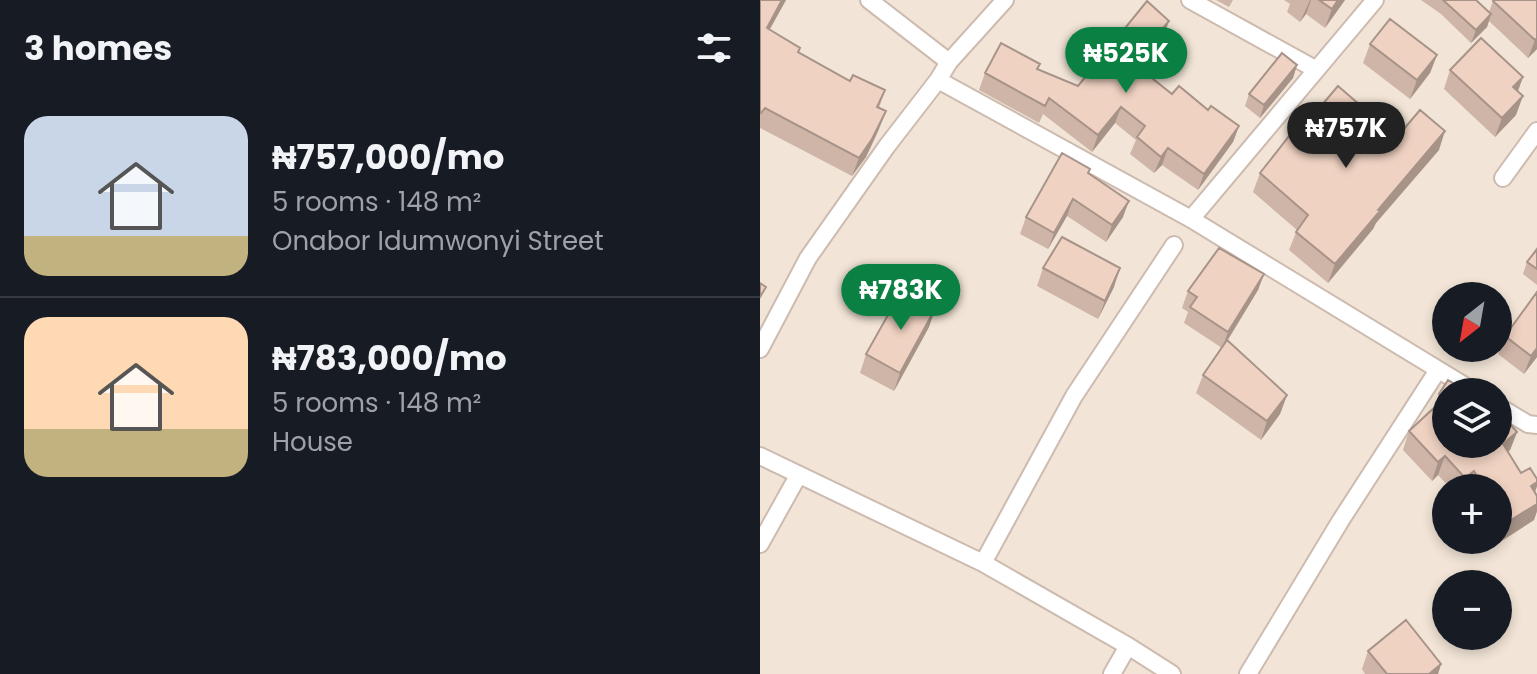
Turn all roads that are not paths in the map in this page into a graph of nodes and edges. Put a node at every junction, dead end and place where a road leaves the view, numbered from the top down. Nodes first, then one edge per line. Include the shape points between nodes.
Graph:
1 (869, 0) edge
2 (1005, 0) edge
3 (1190, 0) edge
4 (1375, 0) edge
5 (949, 62) junction
6 (1315, 69) junction
7 (938, 80) junction
8 (1537, 131) edge
9 (1503, 178) dead end
10 (1191, 219) junction
11 (1174, 245) dead end
12 (760, 349) edge
13 (1438, 370) junction
14 (1451, 378) edge
15 (1512, 414) edge
16 (1537, 425) edge
17 (760, 456) edge
18 (798, 476) junction
19 (760, 544) edge
20 (983, 563) junction
21 (1128, 646) junction
22 (1112, 674) edge
23 (1172, 674) edge
24 (1248, 674) edge

1 - 5 street
2 - 5 street
3 - 6 street
4 - 6 street
5 - 7 street
6 - 10 street
7 - 10 street
7 - 12 street via 808,258
8 - 9 street
10 - 13 street
11 - 20 street via 1074,396
13 - 14 street
13 - 24 street
15 - 16 street
17 - 18 street
18 - 19 street
18 - 20 street
20 - 21 street
21 - 22 street
21 - 23 street

